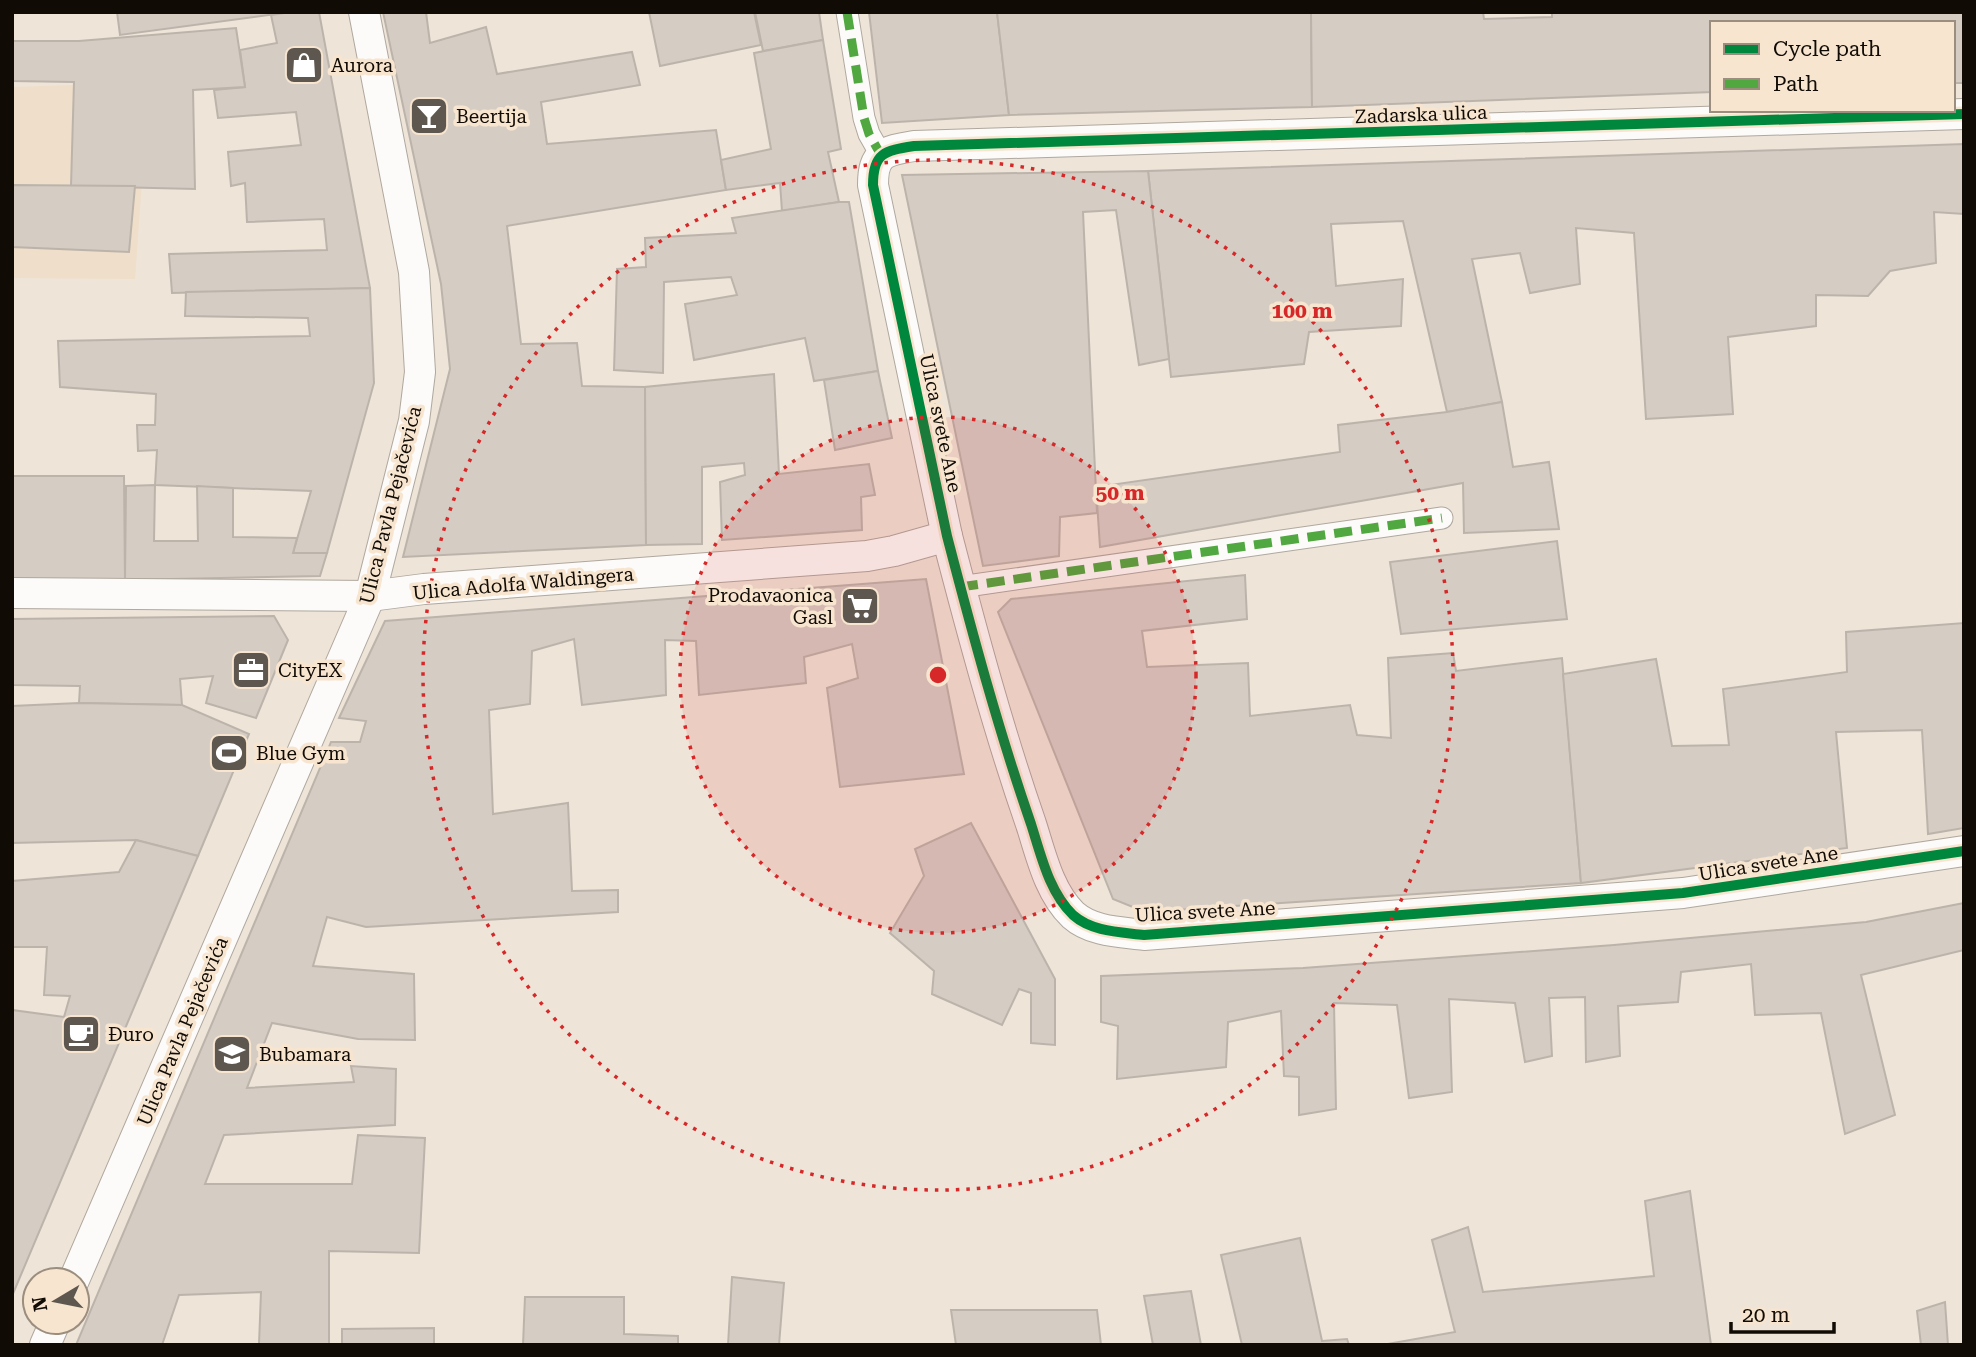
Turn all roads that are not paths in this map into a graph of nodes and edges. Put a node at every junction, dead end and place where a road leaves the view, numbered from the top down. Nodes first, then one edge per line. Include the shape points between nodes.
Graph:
1 (363, 12) edge
2 (846, 12) edge
3 (1964, 114) edge
4 (880, 155) junction
5 (1442, 518) dead end
6 (947, 536) junction
7 (960, 587) junction
8 (12, 593) edge
9 (370, 596) junction
10 (1964, 851) edge
11 (80, 1266) edge

1 - 9 street, Ulica Pavla Pejačevića via 414,272 420,372 414,421
2 - 4 street via 864,118
3 - 4 street, Zadarska ulica via 914,146
4 - 6 street, Ulica svete Ane via 873,168 873,186
5 - 7 street
6 - 7 street, Ulica svete Ane
6 - 9 street, Ulica Adolfa Waldingera via 867,556
7 - 10 street, Ulica svete Ane via 1015,779 1045,865 1058,896 1075,917 1100,930 1144,935 1683,893
8 - 9 street, Ulica Adolfa Waldingera
9 - 11 street, Ulica Pavla Pejačevića

